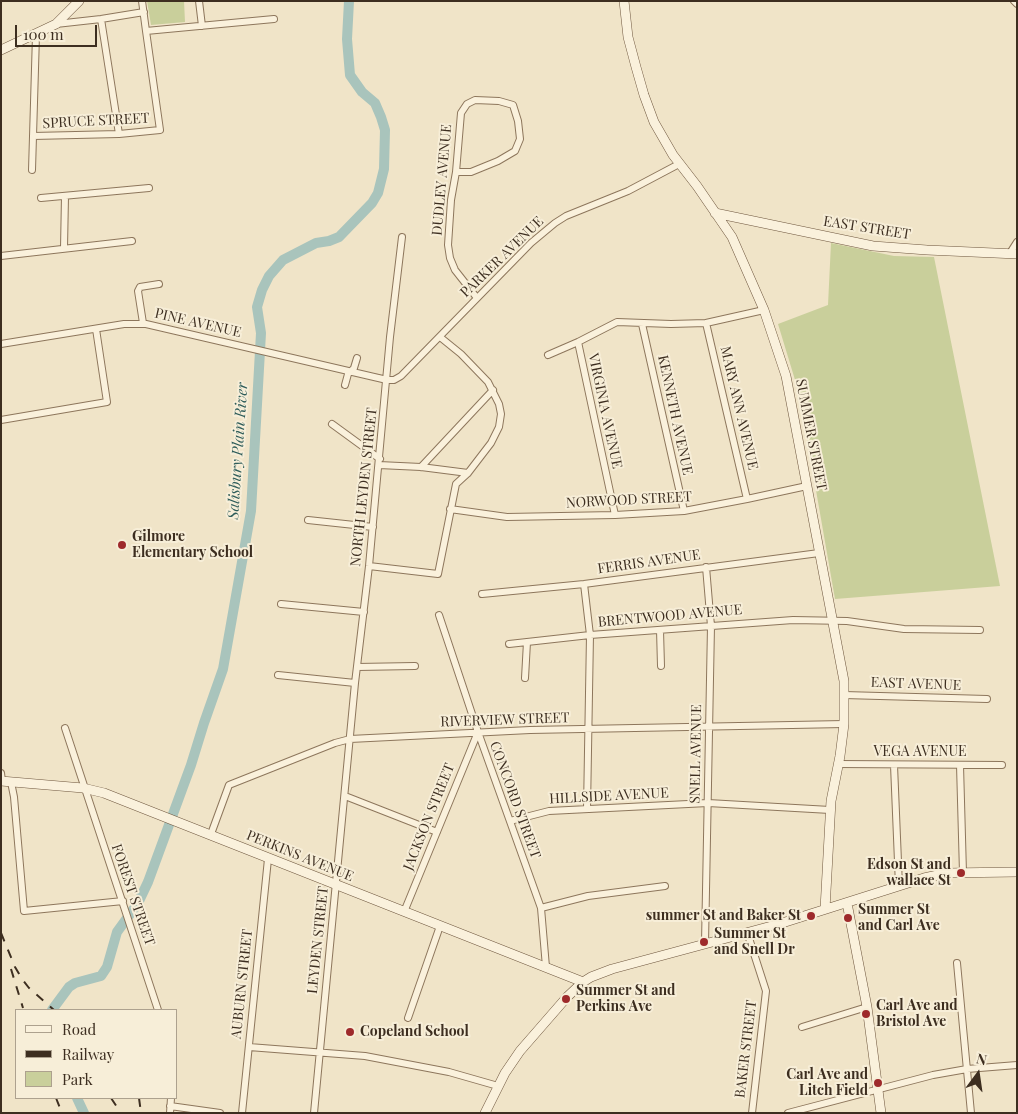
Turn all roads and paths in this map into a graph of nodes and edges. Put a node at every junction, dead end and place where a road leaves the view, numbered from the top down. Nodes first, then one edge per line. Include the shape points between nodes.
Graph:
1 (80, 1) edge
2 (142, 1) edge
3 (199, 1) edge
4 (624, 1) edge
5 (144, 12) junction
6 (101, 19) junction
7 (274, 19) dead end
8 (56, 24) junction
9 (202, 26) junction
10 (146, 31) junction
11 (36, 34) junction
12 (1, 50) edge
13 (119, 134) junction
14 (33, 136) junction
15 (680, 164) junction
16 (32, 170) dead end
17 (456, 172) junction
18 (149, 188) dead end
19 (65, 196) junction
20 (41, 198) dead end
21 (715, 213) junction
22 (402, 237) dead end
23 (132, 241) dead end
24 (1017, 242) edge
25 (64, 248) junction
26 (1014, 254) edge
27 (1, 256) edge
28 (159, 284) dead end
29 (477, 298) junction
30 (764, 310) junction
31 (143, 323) junction
32 (706, 323) junction
33 (642, 324) junction
34 (96, 329) junction
35 (440, 337) junction
36 (578, 342) junction
37 (1, 344) edge
38 (548, 355) dead end
39 (357, 358) dead end
40 (351, 371) junction
41 (387, 380) junction
42 (345, 385) dead end
43 (492, 390) junction
44 (1, 420) edge
45 (332, 424) dead end
46 (379, 462) junction
47 (421, 467) junction
48 (468, 473) junction
49 (807, 486) junction
50 (748, 500) junction
51 (450, 509) junction
52 (684, 511) junction
53 (615, 515) junction
54 (308, 520) dead end
55 (373, 527) junction
56 (819, 552) junction
57 (369, 566) junction
58 (706, 567) junction
59 (584, 584) junction
60 (482, 594) dead end
61 (281, 604) dead end
62 (364, 612) junction
63 (439, 616) dead end
64 (832, 620) junction
65 (710, 626) junction
66 (660, 630) junction
67 (980, 630) dead end
68 (590, 635) junction
69 (527, 642) junction
70 (509, 644) dead end
71 (415, 666) dead end
72 (661, 666) dead end
73 (357, 668) junction
74 (278, 675) dead end
75 (524, 678) dead end
76 (355, 683) junction
77 (844, 694) junction
78 (988, 699) dead end
79 (844, 724) junction
80 (65, 728) dead end
81 (708, 728) junction
82 (587, 729) junction
83 (478, 732) junction
84 (350, 739) junction
85 (838, 764) junction
86 (1002, 764) dead end
87 (894, 765) junction
88 (960, 765) junction
89 (4, 779) edge
90 (83, 788) junction
91 (345, 796) junction
92 (708, 803) junction
93 (587, 809) junction
94 (830, 810) junction
95 (510, 821) junction
96 (437, 832) junction
97 (211, 834) junction
98 (268, 859) junction
99 (1017, 872) edge
100 (963, 873) junction
101 (336, 886) junction
102 (665, 886) dead end
103 (899, 886) junction
104 (123, 901) junction
105 (847, 903) junction
106 (541, 908) junction
107 (825, 909) junction
108 (404, 912) junction
109 (440, 926) junction
110 (747, 932) junction
111 (705, 943) junction
112 (957, 963) dead end
113 (546, 967) junction
114 (583, 982) junction
115 (867, 1007) junction
116 (158, 1009) edge
117 (408, 1018) dead end
118 (802, 1027) dead end
119 (248, 1048) junction
120 (320, 1052) junction
121 (1017, 1065) edge
122 (967, 1069) junction
123 (498, 1086) junction
124 (879, 1089) junction
125 (170, 1109) edge
126 (220, 1113) edge
127 (242, 1113) edge
128 (314, 1113) edge
129 (485, 1113) edge
130 (752, 1113) edge
131 (788, 1113) edge
132 (882, 1113) edge
133 (971, 1113) edge

1 - 8 street
2 - 5 street
3 - 9 street
4 - 15 street, SUMMER STREET via 628,37 644,95 662,137
5 - 6 street
5 - 10 street
6 - 8 street
6 - 13 street
7 - 9 street
8 - 11 street
9 - 10 street
10 - 13 street, SPRUCE STREET via 160,130
11 - 12 street
11 - 14 street
13 - 14 street, SPRUCE STREET
14 - 16 street
15 - 21 street, SUMMER STREET
15 - 29 street, PARKER AVENUE via 554,223
17 - 17 street, DUDLEY AVENUE via 464,106 475,100 510,104 516,112 520,143 512,154 471,172
17 - 29 street, DUDLEY AVENUE via 449,227 450,258 455,270
18 - 19 street
19 - 20 street
19 - 25 street
21 - 26 street, EAST STREET via 873,246
21 - 30 street, SUMMER STREET via 737,248
22 - 41 street, NORTH LEYDEN STREET
23 - 25 street
24 - 26 street
25 - 27 street
28 - 31 street via 138,291
29 - 35 street, PARKER AVENUE
30 - 32 street
30 - 49 street, SUMMER STREET via 786,376
31 - 34 street, PINE AVENUE
31 - 40 street, PINE AVENUE
32 - 33 street
32 - 50 street, MARY ANN AVENUE
33 - 36 street via 617,322
33 - 52 street, KENNETH AVENUE
34 - 37 street, PINE AVENUE
34 - 44 street via 107,402
35 - 41 street, PARKER AVENUE via 401,376
35 - 43 street via 485,378
36 - 38 street
36 - 53 street, VIRGINIA AVENUE
39 - 40 street
40 - 41 street, PINE AVENUE
40 - 42 street
41 - 46 street, NORTH LEYDEN STREET
43 - 47 street
43 - 48 street via 500,409 499,427
45 - 46 street
46 - 47 street
46 - 55 street, NORTH LEYDEN STREET
47 - 48 street
48 - 51 street via 456,484
49 - 50 street, NORWOOD STREET
49 - 56 street, SUMMER STREET
50 - 52 street, NORWOOD STREET
51 - 53 street, NORWOOD STREET via 507,517
51 - 57 street via 438,574
52 - 53 street, NORWOOD STREET
54 - 55 street
55 - 57 street, NORTH LEYDEN STREET
56 - 58 street, FERRIS AVENUE
56 - 64 street, SUMMER STREET
57 - 62 street, NORTH LEYDEN STREET
58 - 59 street, FERRIS AVENUE
58 - 65 street, SNELL AVENUE
59 - 60 street, FERRIS AVENUE
59 - 68 street
61 - 62 street
62 - 73 street, NORTH LEYDEN STREET
63 - 83 street, CONCORD STREET
64 - 65 street, BRENTWOOD AVENUE
64 - 67 street, BRENTWOOD AVENUE via 904,629
64 - 77 street, SUMMER STREET
65 - 66 street, BRENTWOOD AVENUE
65 - 81 street, SNELL AVENUE
66 - 68 street, BRENTWOOD AVENUE
66 - 72 street
68 - 69 street, BRENTWOOD AVENUE
68 - 82 street
69 - 70 street, BRENTWOOD AVENUE
69 - 75 street
71 - 73 street
73 - 76 street, NORTH LEYDEN STREET
74 - 76 street
76 - 84 street, NORTH LEYDEN STREET
77 - 78 street, EAST AVENUE
77 - 79 street, SUMMER STREET
79 - 81 street, RIVERVIEW STREET
79 - 85 street, SUMMER STREET
80 - 90 street, FOREST STREET
81 - 82 street, RIVERVIEW STREET
81 - 92 street, SNELL AVENUE
82 - 83 street, RIVERVIEW STREET
82 - 93 street
83 - 84 street, RIVERVIEW STREET
83 - 95 street, CONCORD STREET
83 - 96 street, JACKSON STREET
84 - 91 street, LEYDEN STREET
84 - 97 street, RIVERVIEW STREET via 229,785
85 - 87 street, VEGA AVENUE
85 - 94 street, SUMMER STREET
86 - 88 street, VEGA AVENUE
87 - 88 street, VEGA AVENUE
87 - 103 street
88 - 100 street
89 - 90 street, PERKINS AVENUE
89 - 104 street via 14,797 24,911
90 - 97 street, PERKINS AVENUE
90 - 104 street, FOREST STREET
91 - 96 street
91 - 101 street, LEYDEN STREET
92 - 93 street, HILLSIDE AVENUE
92 - 94 street, HILLSIDE AVENUE
92 - 111 street, SNELL AVENUE
93 - 95 street, HILLSIDE AVENUE via 549,811
94 - 107 street, SUMMER STREET
95 - 106 street, CONCORD STREET
96 - 108 street, JACKSON STREET
97 - 98 street, PERKINS AVENUE
98 - 101 street, PERKINS AVENUE
98 - 119 street, AUBURN STREET
99 - 100 street
100 - 103 street via 932,876
101 - 108 street, PERKINS AVENUE
101 - 120 street, LEYDEN STREET
102 - 106 street via 588,896
103 - 105 street
104 - 116 street, FOREST STREET
105 - 107 street
105 - 115 street
106 - 113 street, CONCORD STREET
107 - 110 street
108 - 109 street, PERKINS AVENUE
109 - 113 street, PERKINS AVENUE
109 - 117 street
110 - 111 street
110 - 130 street, BAKER STREET via 766,991
111 - 114 street via 612,969
112 - 122 street
113 - 114 street, PERKINS AVENUE
114 - 123 street via 520,1051
115 - 118 street
115 - 124 street
119 - 120 street
119 - 127 street, AUBURN STREET
120 - 123 street via 390,1060
120 - 128 street, LEYDEN STREET
121 - 122 street
122 - 124 street
122 - 133 street
123 - 129 street
124 - 131 street
124 - 132 street
125 - 126 street

